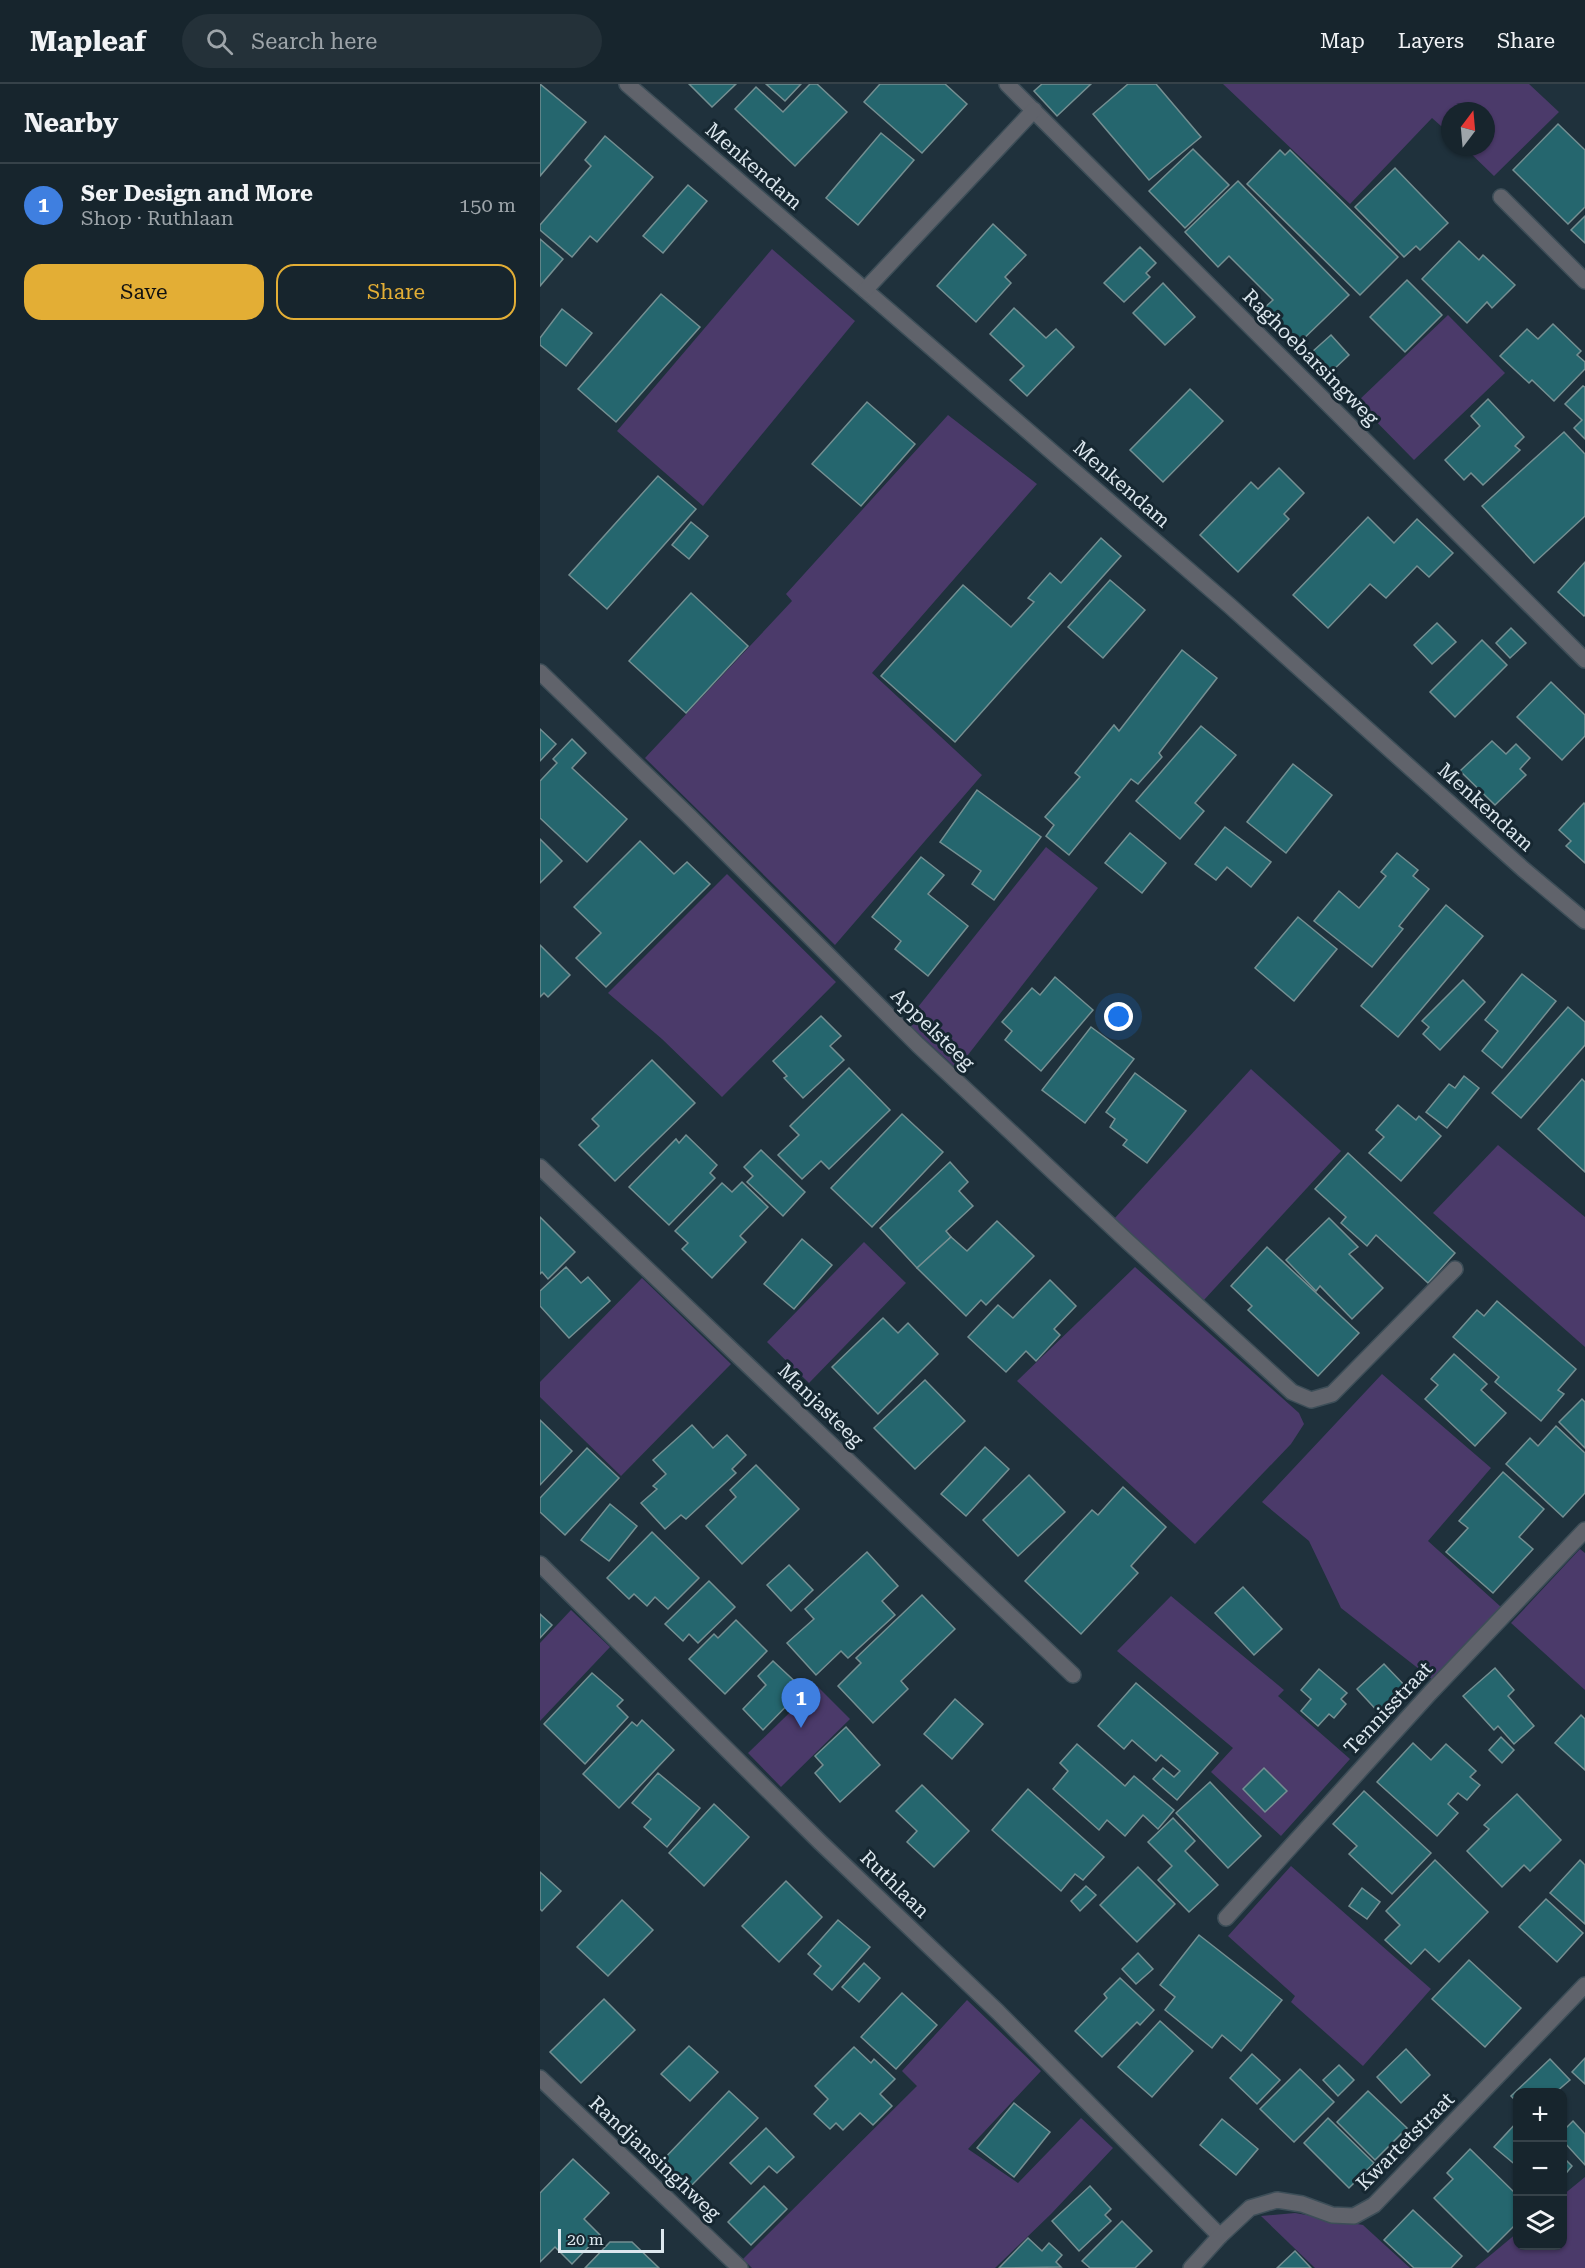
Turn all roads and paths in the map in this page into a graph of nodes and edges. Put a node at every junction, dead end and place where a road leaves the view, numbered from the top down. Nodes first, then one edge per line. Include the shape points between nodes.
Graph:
1 (627, 84) edge
2 (1007, 84) edge
3 (1034, 110) junction
4 (1501, 197) dead end
5 (1585, 281) edge
6 (865, 290) junction
7 (1585, 660) edge
8 (540, 672) edge
9 (1585, 921) edge
10 (540, 1167) edge
11 (1455, 1269) dead end
12 (1585, 1530) edge
13 (540, 1564) edge
14 (1073, 1675) dead end
15 (1226, 1918) dead end
16 (1585, 1985) edge
17 (540, 2078) edge
18 (1220, 2236) junction
19 (740, 2268) edge
20 (1191, 2268) edge

1 - 6 street, Menkendam
2 - 3 street, Raghoebarsingweg
3 - 6 street
3 - 7 street, Raghoebarsingweg
4 - 5 street
6 - 9 street, Menkendam
8 - 11 street, Appelsteeg via 926,1053 1292,1392 1311,1400 1332,1394
10 - 14 street, Manjasteeg
12 - 15 street, Tennisstraat via 1430,1693
13 - 18 street, Ruthlaan via 998,2012
16 - 18 street, Kwartetstraat via 1374,2205 1354,2216 1332,2215 1278,2200 1250,2208
17 - 19 street, Randjansinghweg
18 - 20 street, Kwartetstraat

